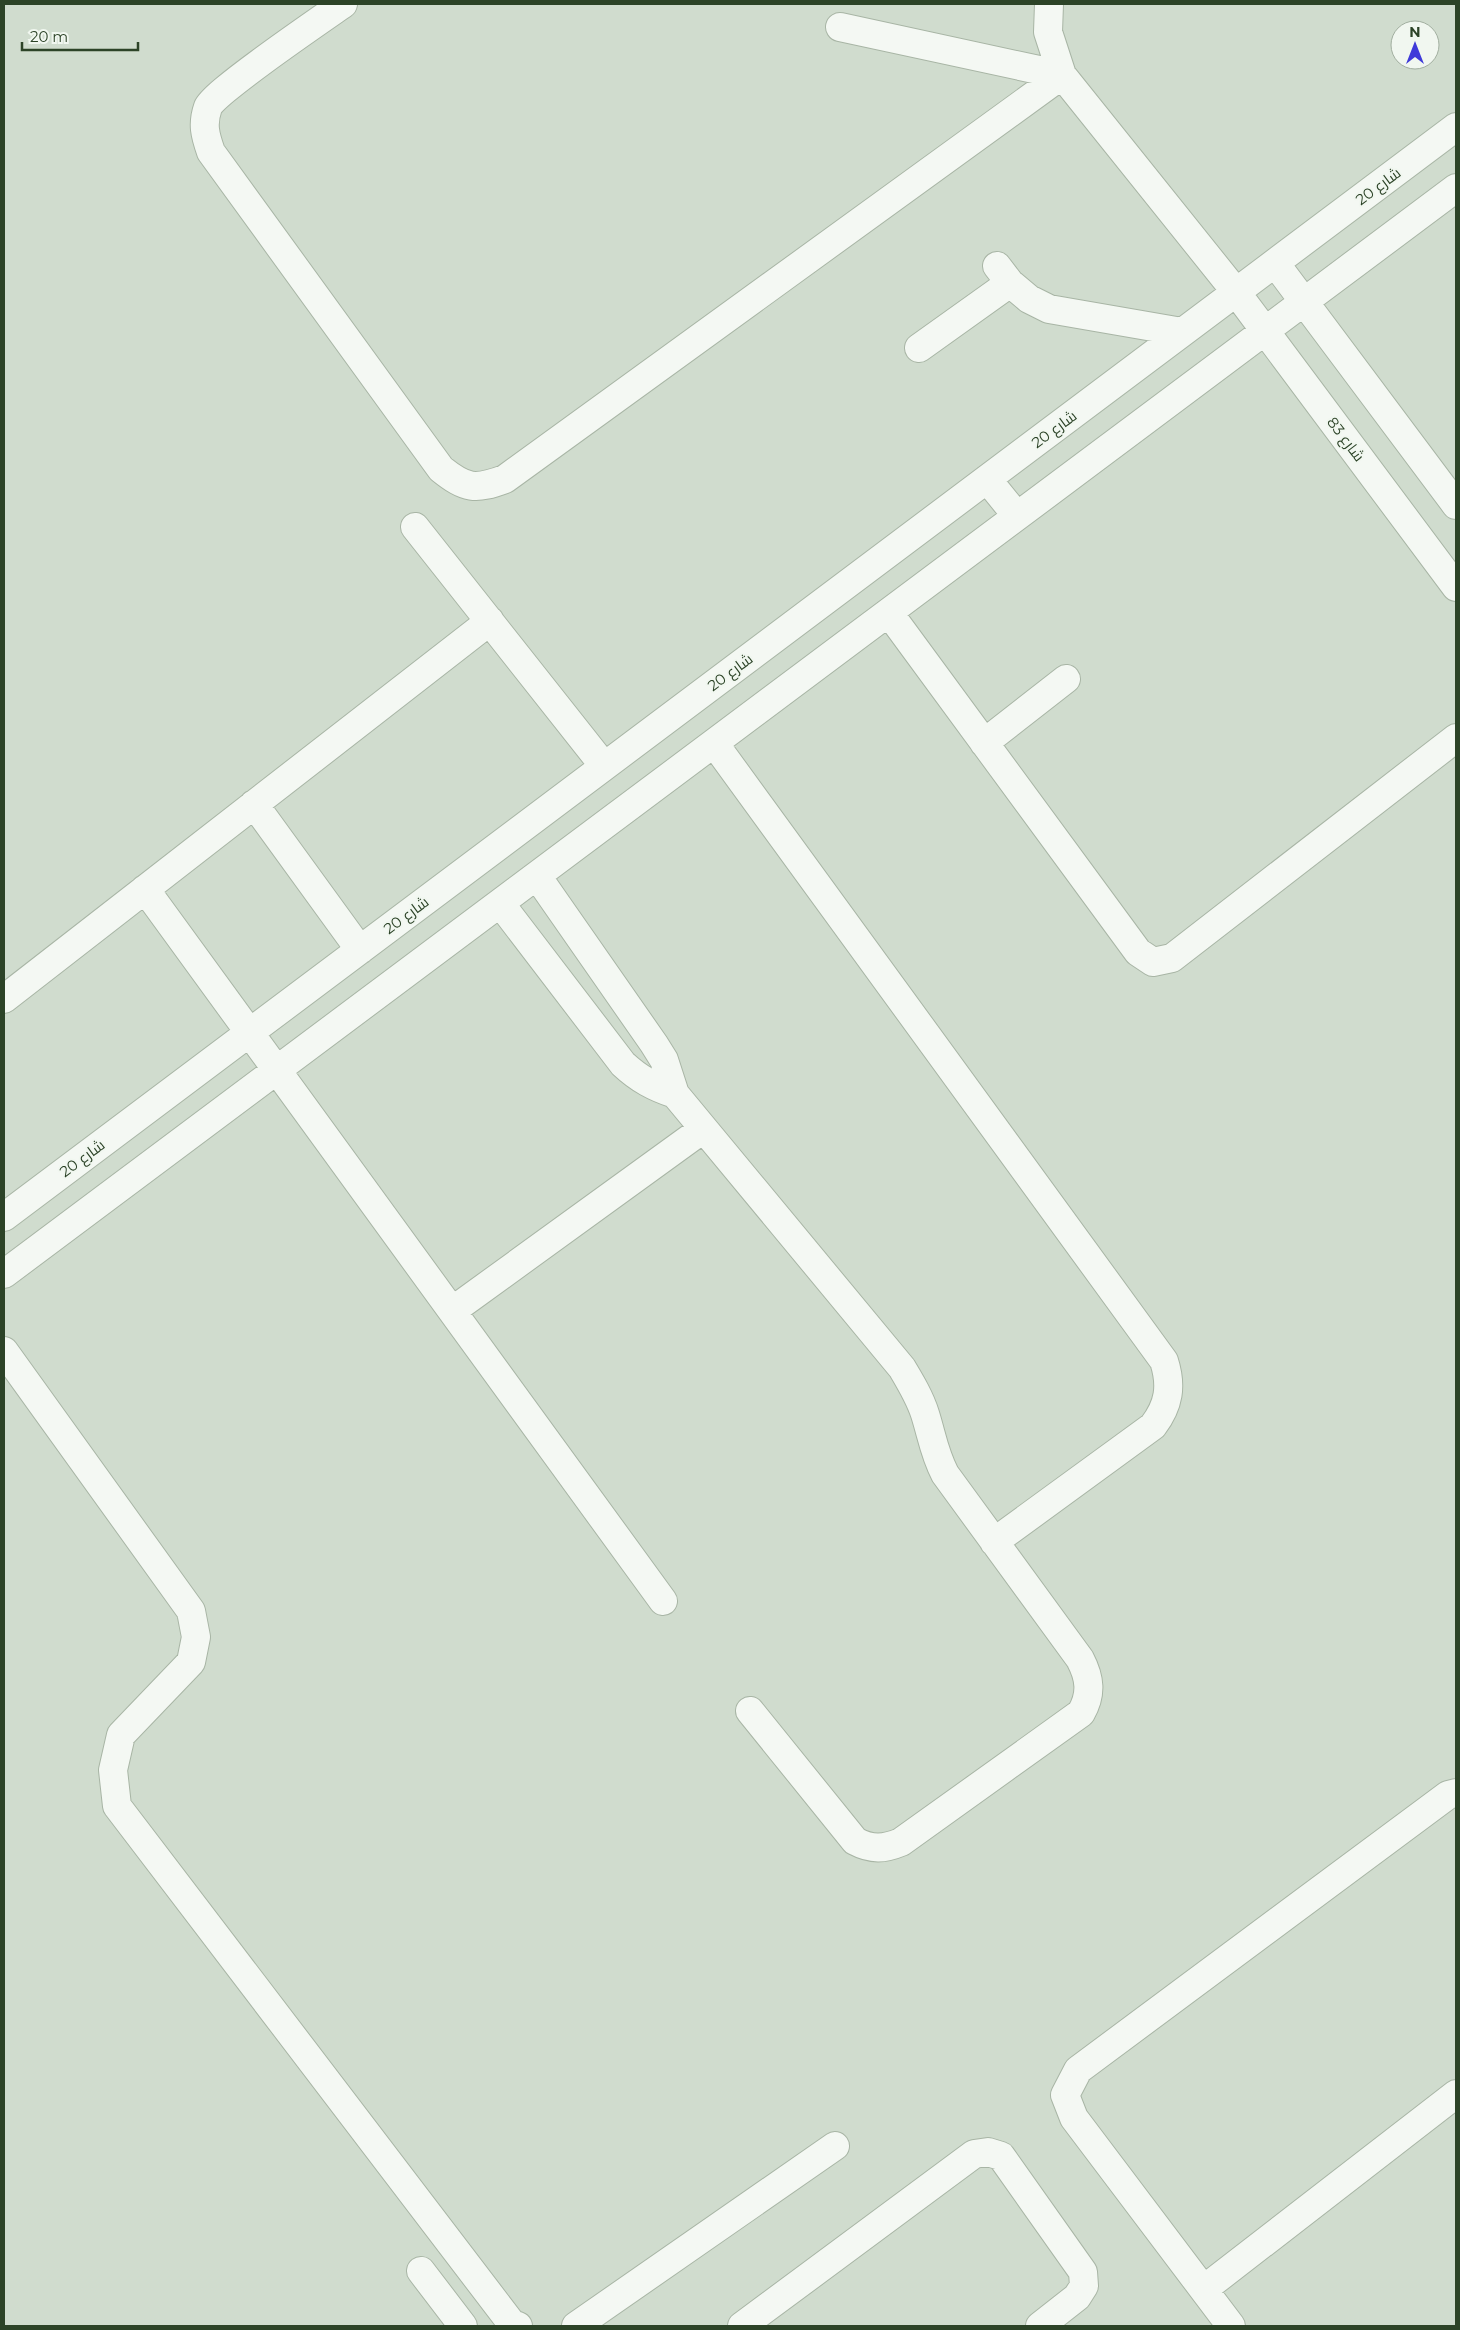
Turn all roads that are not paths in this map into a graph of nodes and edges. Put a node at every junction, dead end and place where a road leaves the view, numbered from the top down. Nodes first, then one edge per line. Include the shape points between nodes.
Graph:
1 (343, 4) edge
2 (1049, 4) edge
3 (840, 28) dead end
4 (1062, 75) junction
5 (1456, 127) edge
6 (1456, 188) edge
7 (1275, 263) junction
8 (1236, 292) junction
9 (1304, 302) junction
10 (1266, 331) junction
11 (1182, 332) junction
12 (919, 348) dead end
13 (986, 479) junction
14 (1456, 505) edge
15 (1017, 516) junction
16 (415, 526) dead end
17 (1456, 586) edge
18 (888, 613) junction
19 (490, 621) junction
20 (1066, 679) dead end
21 (1456, 738) edge
22 (714, 743) junction
23 (984, 743) junction
24 (604, 766) junction
25 (254, 804) junction
26 (537, 876) junction
27 (145, 889) junction
28 (500, 904) junction
29 (360, 950) junction
30 (4, 999) edge
31 (249, 1033) junction
32 (278, 1070) junction
33 (674, 1094) junction
34 (703, 1128) junction
35 (4, 1217) edge
36 (4, 1274) edge
37 (452, 1311) junction
38 (4, 1351) edge
39 (994, 1542) junction
40 (663, 1601) dead end
41 (750, 1711) dead end
42 (1456, 1793) edge
43 (1456, 2094) edge
44 (835, 2146) dead end
45 (421, 2271) dead end
46 (1204, 2290) junction
47 (463, 2326) edge
48 (518, 2326) edge
49 (576, 2326) edge
50 (742, 2326) edge
51 (1040, 2326) edge
52 (1231, 2326) edge

1 - 4 lane via 227,88 208,105 203,128 211,152 442,469 459,484 482,487 505,479
2 - 4 lane via 1048,32
3 - 4 lane
4 - 8 lane, شارع 83
5 - 7 lane, شارع 20
6 - 9 lane
7 - 8 lane, شارع 20
7 - 9 lane
8 - 10 lane, شارع 83
8 - 11 lane, شارع 20
9 - 10 lane
9 - 14 lane
10 - 15 lane
10 - 17 lane, شارع 83
11 - 12 lane via 1049,309 1028,299 1003,275
11 - 13 lane, شارع 20
13 - 15 lane
13 - 24 lane, شارع 20
15 - 18 lane
16 - 19 lane
18 - 22 lane
18 - 23 lane
19 - 24 lane
19 - 25 lane
20 - 23 lane
21 - 23 lane via 1172,958 1154,962 1138,952
22 - 26 lane
22 - 39 lane via 1164,1361 1168,1401 1153,1426
24 - 29 lane, شارع 20
25 - 27 lane
25 - 29 lane
26 - 28 lane
26 - 33 lane via 654,1044 664,1060
27 - 30 lane
27 - 31 lane
28 - 32 lane
28 - 33 lane via 623,1064 638,1078
29 - 31 lane, شارع 20
31 - 32 lane
31 - 35 lane, شارع 20
32 - 36 lane
32 - 37 lane
33 - 34 lane
34 - 37 lane
34 - 39 lane via 902,1368 926,1415 936,1457
37 - 40 lane
38 - 48 lane via 190,1611 196,1637 190,1662 121,1735 113,1770 117,1806 512,2324
39 - 41 lane via 1080,1659 1089,1682 1086,1704 1081,1712 901,1842 888,1848 874,1848 856,1840
42 - 46 lane via 1448,1795 1078,2070 1065,2095 1074,2118
43 - 46 lane
44 - 49 lane
45 - 47 lane
46 - 52 lane
50 - 51 lane via 974,2154 988,2152 1001,2156 1083,2272 1084,2286 1077,2297

